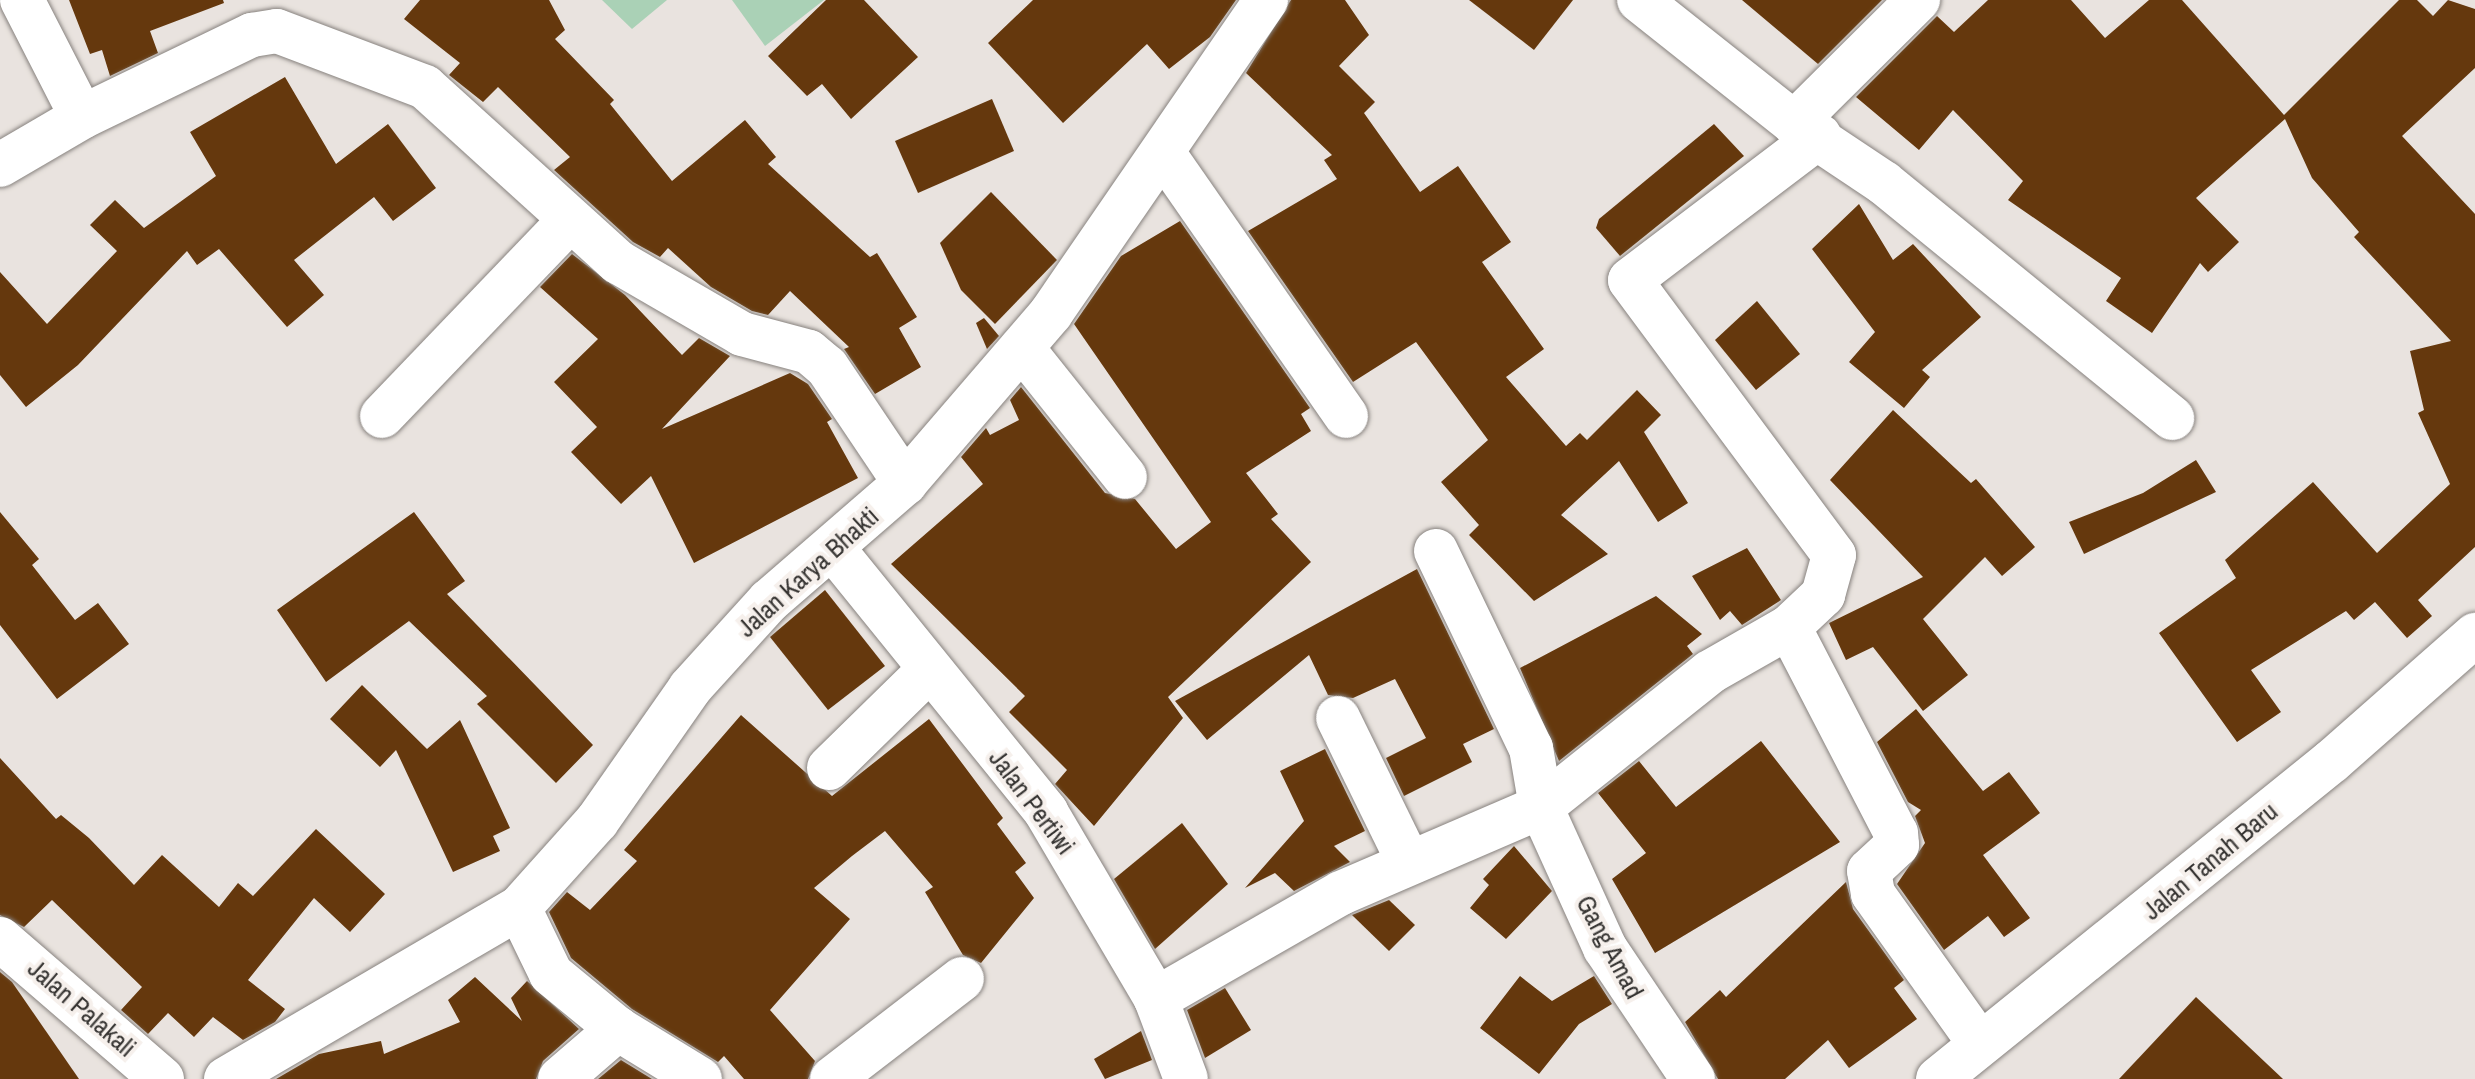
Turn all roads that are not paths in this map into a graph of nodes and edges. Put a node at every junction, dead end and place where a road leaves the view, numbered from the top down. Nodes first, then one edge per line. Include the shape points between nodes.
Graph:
1 (22, 0) edge
2 (1266, 0) edge
3 (1639, 0) edge
4 (1918, 0) edge
5 (82, 117) junction
6 (1807, 130) junction
7 (1164, 154) junction
8 (0, 165) edge
9 (567, 223) junction
10 (1022, 348) junction
11 (382, 416) dead end
12 (1346, 416) dead end
13 (2172, 418) dead end
14 (1125, 477) dead end
15 (905, 483) junction
16 (835, 551) junction
17 (1436, 551) dead end
18 (1789, 627) junction
19 (2475, 635) edge
20 (928, 671) junction
21 (1338, 718) dead end
22 (829, 768) dead end
23 (1541, 807) junction
24 (1409, 863) junction
25 (519, 908) junction
26 (0, 939) edge
27 (962, 979) dead end
28 (1156, 999) junction
29 (618, 1029) junction
30 (1980, 1044) junction
31 (162, 1079) edge
32 (226, 1079) edge
33 (560, 1079) edge
34 (700, 1079) edge
35 (832, 1079) edge
36 (1186, 1079) edge
37 (1693, 1079) edge
38 (1938, 1079) edge

1 - 5 street
2 - 7 street, Jalan Karya Bhakti
3 - 6 street
4 - 6 street
5 - 8 street
5 - 9 street via 252,35 277,31 425,87
6 - 13 street
6 - 18 street via 1630,280 1834,555 1823,595
7 - 10 street, Jalan Karya Bhakti
7 - 12 street
9 - 11 street
9 - 15 street via 618,262 742,334 809,352 827,367
10 - 14 street
10 - 15 street, Jalan Karya Bhakti
15 - 16 street, Jalan Karya Bhakti
16 - 20 street, Jalan Pertiwi
16 - 25 street, Jalan Karya Bhakti via 769,601 690,688 597,821
17 - 23 street, Gang Amad via 1531,748
18 - 23 street via 1736,653
18 - 30 street via 1896,833 1897,845 1869,871 1873,894
19 - 30 street, Jalan Tanah Baru via 2332,761
20 - 22 street
20 - 28 street, Jalan Pertiwi via 1046,812
21 - 24 street
23 - 24 street
23 - 37 street, Gang Amad via 1605,948
24 - 28 street via 1341,893
25 - 29 street via 551,974
25 - 32 street, Jalan Karya Bhakti
26 - 31 street, Jalan Palakali
27 - 35 street
28 - 36 street, Jalan Pertiwi
29 - 33 street
29 - 34 street
30 - 38 street, Jalan Tanah Baru

